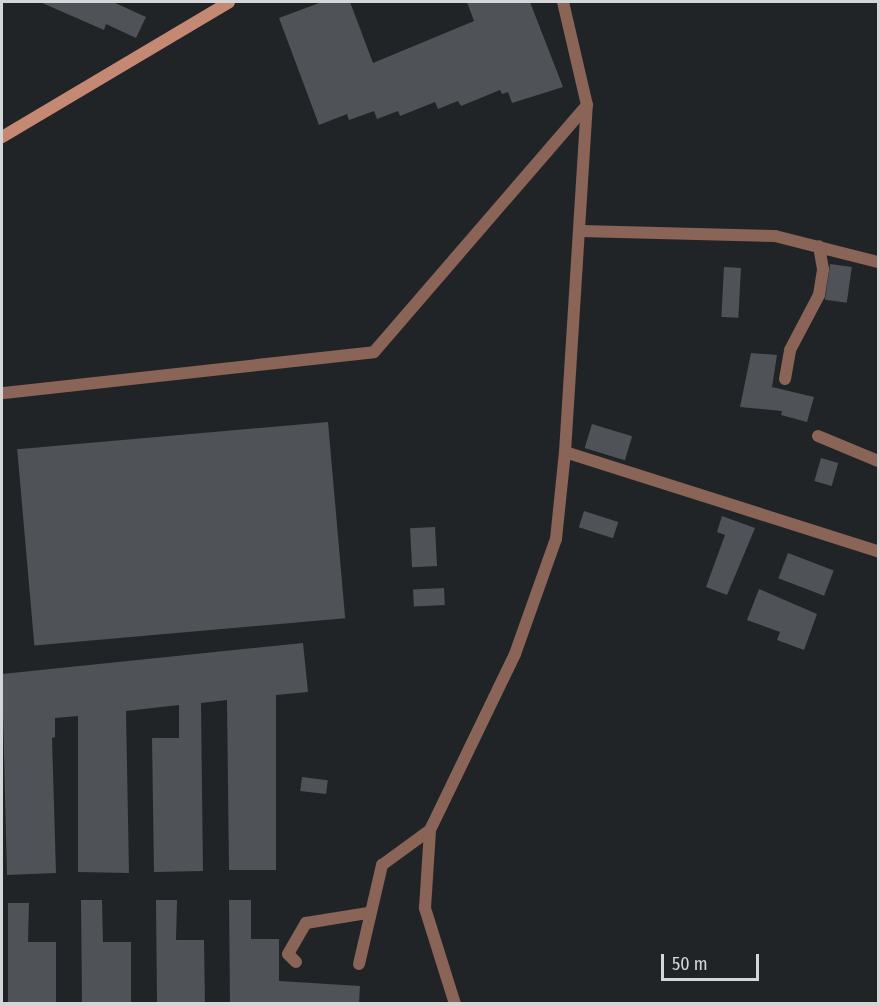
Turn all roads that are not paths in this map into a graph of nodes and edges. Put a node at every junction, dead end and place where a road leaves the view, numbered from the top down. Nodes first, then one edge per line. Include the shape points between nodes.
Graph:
1 (229, 2) edge
2 (563, 2) edge
3 (587, 105) junction
4 (2, 137) edge
5 (581, 231) junction
6 (819, 246) junction
7 (879, 262) edge
8 (785, 379) dead end
9 (4, 393) dead end
10 (818, 436) dead end
11 (566, 452) junction
12 (879, 461) edge
13 (877, 547) edge
14 (430, 830) junction
15 (368, 913) junction
16 (296, 962) dead end
17 (359, 964) dead end
18 (455, 1004) edge

1 - 4 main road
2 - 3 street
3 - 5 street
3 - 9 street via 374,352
5 - 6 street via 775,236
5 - 11 street
6 - 7 street
6 - 8 street via 824,269 819,295 790,350
10 - 12 street
11 - 13 street
11 - 14 street via 556,539 515,654
14 - 15 street via 382,865
14 - 18 street via 425,908
15 - 16 street via 306,923 288,954
15 - 17 street

